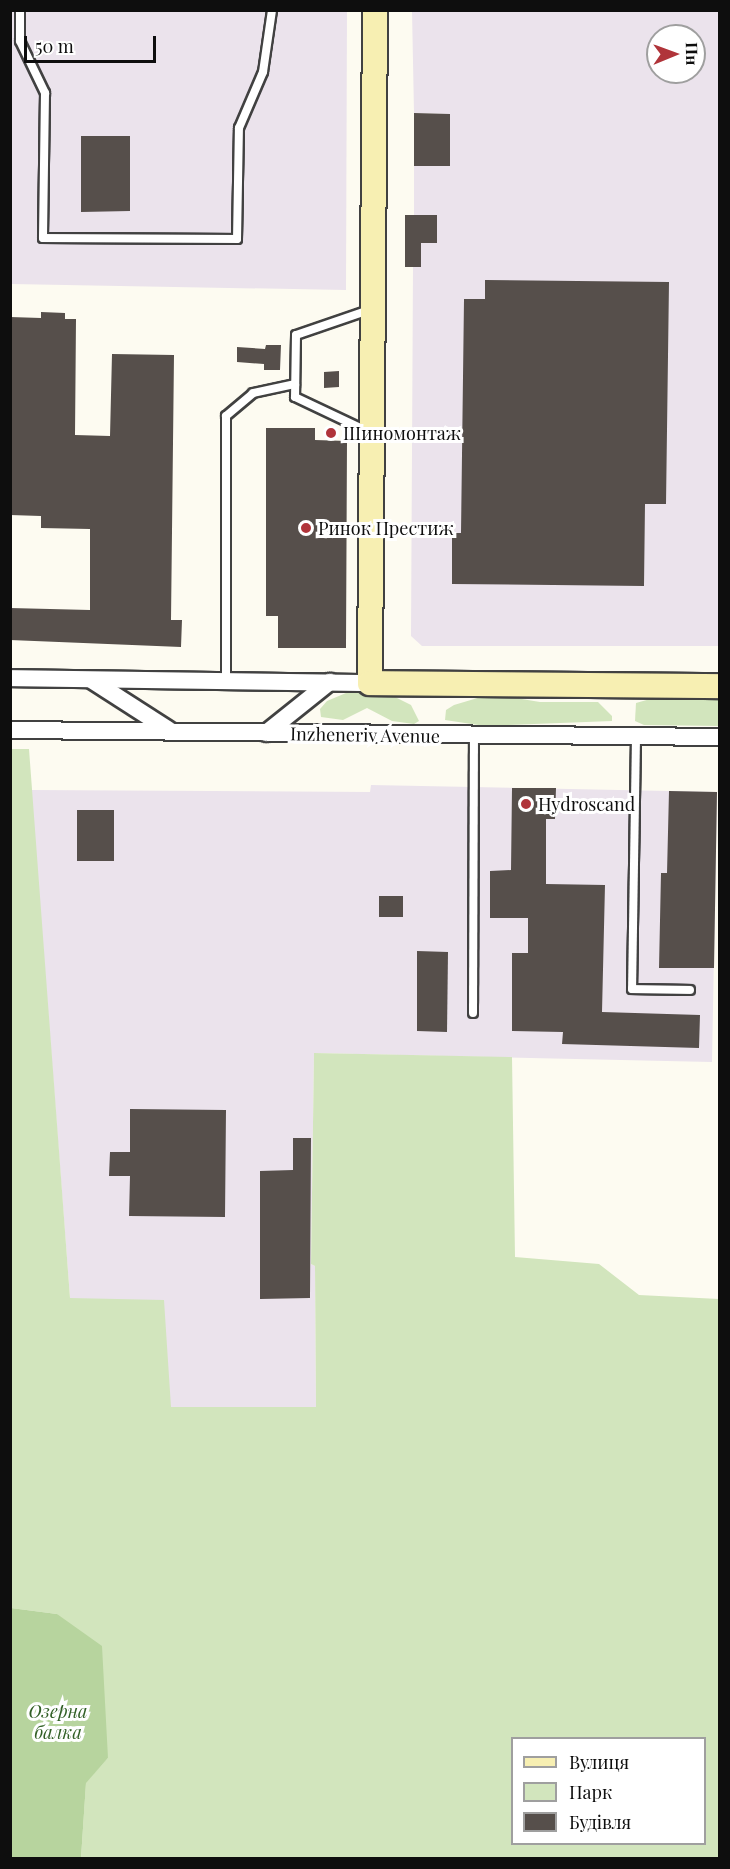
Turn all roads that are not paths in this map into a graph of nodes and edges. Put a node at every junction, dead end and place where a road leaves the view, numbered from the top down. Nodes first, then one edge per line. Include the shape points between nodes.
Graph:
1 (21, 10) edge
2 (272, 10) edge
3 (375, 10) edge
4 (372, 309) junction
5 (296, 384) junction
6 (372, 433) junction
7 (10, 678) edge
8 (90, 679) junction
9 (226, 681) junction
10 (330, 682) junction
11 (370, 683) junction
12 (720, 686) edge
13 (10, 730) edge
14 (172, 732) junction
15 (266, 734) junction
16 (474, 736) junction
17 (636, 736) junction
18 (720, 737) edge
19 (690, 990) dead end
20 (473, 1013) dead end

1 - 2 lane via 20,41 45,93 43,238 237,239 239,128 263,72
3 - 4 street
4 - 5 lane via 296,335
4 - 6 street
5 - 6 lane via 295,397
5 - 9 lane via 253,393 226,416
6 - 11 street
7 - 8 street
8 - 9 street
8 - 14 street
9 - 10 street
10 - 11 street
10 - 15 street
11 - 12 street
13 - 14 street, Inzheneriv Avenue
14 - 15 street, Inzheneriv Avenue
15 - 16 street, Inzheneriv Avenue
16 - 17 street, Inzheneriv Avenue
16 - 20 lane
17 - 18 street, Inzheneriv Avenue
17 - 19 lane via 632,989

